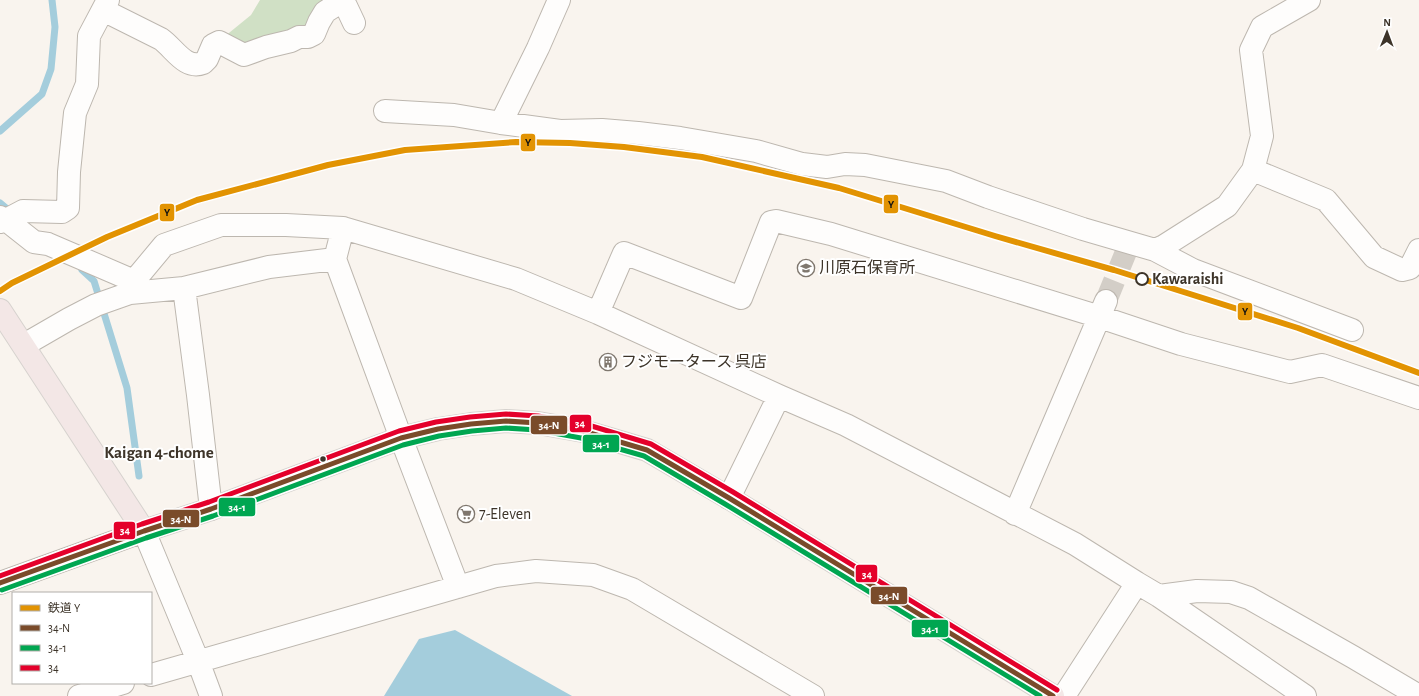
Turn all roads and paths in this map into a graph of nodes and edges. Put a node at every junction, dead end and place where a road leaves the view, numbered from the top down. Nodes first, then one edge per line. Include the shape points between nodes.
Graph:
1 (559, 0) edge
2 (1309, 0) edge
3 (344, 2) edge
4 (105, 5) edge
5 (354, 23) dead end
6 (385, 111) dead end
7 (501, 124) junction
8 (1253, 170) junction
9 (8, 218) edge
10 (343, 228) junction
11 (1155, 250) junction
12 (1419, 250) edge
13 (335, 259) junction
14 (132, 287) junction
15 (184, 288) junction
16 (1103, 309) junction
17 (0, 310) edge
18 (598, 313) junction
19 (1352, 330) dead end
20 (24, 345) junction
21 (779, 396) junction
22 (1419, 398) edge
23 (401, 438) junction
24 (729, 498) junction
25 (211, 509) junction
26 (1015, 514) junction
27 (144, 531) junction
28 (0, 583) edge
29 (1137, 583) junction
30 (458, 587) junction
31 (1159, 596) junction
32 (198, 661) junction
33 (152, 675) edge
34 (120, 684) edge
35 (79, 696) edge
36 (211, 696) edge
37 (813, 696) edge
38 (1053, 696) edge
39 (1064, 696) edge
40 (1305, 696) edge
41 (1419, 696) edge

1 - 7 street
2 - 8 street via 1262,27 1251,50 1262,136
3 - 4 street via 325,12 314,34 308,37 299,37 244,55 219,42 213,45 207,58 198,65 185,60 161,39
3 - 5 street
4 - 9 street via 89,36 87,84 75,113 68,208 62,212
6 - 7 street via 454,115
7 - 11 street via 560,131 602,130 638,133 756,151 802,164 827,167 845,164 865,165 946,181 1075,226
8 - 11 street via 1227,206
8 - 12 street via 1326,200 1374,257 1402,270 1410,268
9 - 14 street via 34,242 48,244
10 - 13 street
10 - 14 street via 221,225 164,244
10 - 18 street via 516,279
11 - 19 street via 1193,270
13 - 15 street via 269,267
13 - 23 street
14 - 15 street
14 - 20 street
15 - 25 street
16 - 18 street via 776,221 771,222 741,298 624,253
16 - 22 street via 1180,344 1290,372 1322,365
16 - 26 street
17 - 20 highway
18 - 21 street
20 - 27 highway
21 - 24 street
21 - 26 street via 846,425
23 - 24 highway via 438,429 506,421 538,423 583,431 647,450
23 - 25 highway
23 - 30 street
24 - 38 highway
25 - 27 highway
26 - 29 street via 1074,544
27 - 28 street
27 - 32 street
29 - 31 street
29 - 39 street
30 - 32 street
30 - 37 street via 496,576 536,571 593,575 632,589
31 - 40 street
31 - 41 street via 1197,591 1231,592 1249,598
32 - 33 street
32 - 36 street
34 - 35 street

